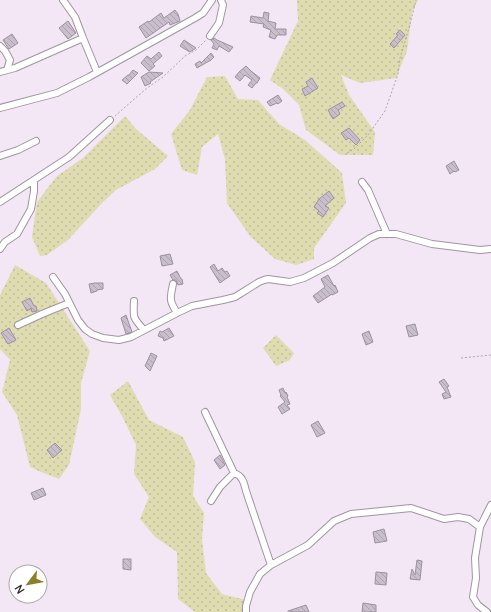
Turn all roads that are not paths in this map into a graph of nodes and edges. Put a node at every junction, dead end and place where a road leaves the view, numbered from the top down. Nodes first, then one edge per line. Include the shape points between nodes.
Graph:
1 (63, 0) edge
2 (212, 0) edge
3 (221, 0) edge
4 (210, 36) road end
5 (83, 38) junction
6 (0, 46) edge
7 (3, 71) edge
8 (97, 72) junction
9 (0, 108) edge
10 (110, 120) road end
11 (36, 141) dead end
12 (0, 156) edge
13 (34, 180) junction
14 (362, 182) dead end
15 (0, 202) edge
16 (387, 234) junction
17 (0, 249) edge
18 (491, 249) edge
19 (53, 277) dead end
20 (173, 284) dead end
21 (134, 301) dead end
22 (69, 303) junction
23 (177, 313) junction
24 (18, 325) dead end
25 (144, 330) junction
26 (206, 412) dead end
27 (234, 473) junction
28 (211, 501) dead end
29 (491, 504) edge
30 (480, 527) junction
31 (271, 565) junction
32 (246, 612) edge
33 (487, 612) edge

1 - 5 street via 75,17
2 - 8 street via 203,13
3 - 4 street via 223,5 219,23
5 - 7 street
5 - 8 street
6 - 7 street via 10,60
8 - 9 street via 57,92
10 - 13 street via 69,157
11 - 12 street
13 - 15 street
13 - 17 street via 31,209 17,234
14 - 16 street
16 - 18 street via 432,244
16 - 23 street via 370,238 333,263 304,278 290,282 264,280 235,296 192,306
19 - 22 street
20 - 23 street via 171,298
21 - 25 street via 134,316
22 - 24 street
22 - 25 street via 78,320 92,334 119,340 132,337
23 - 25 street
26 - 27 street
27 - 28 street
27 - 31 street via 243,479
29 - 30 street
30 - 31 street via 469,519 444,519 411,508 351,514 334,521 308,545
30 - 33 street via 473,597
31 - 32 street via 260,574 250,592

